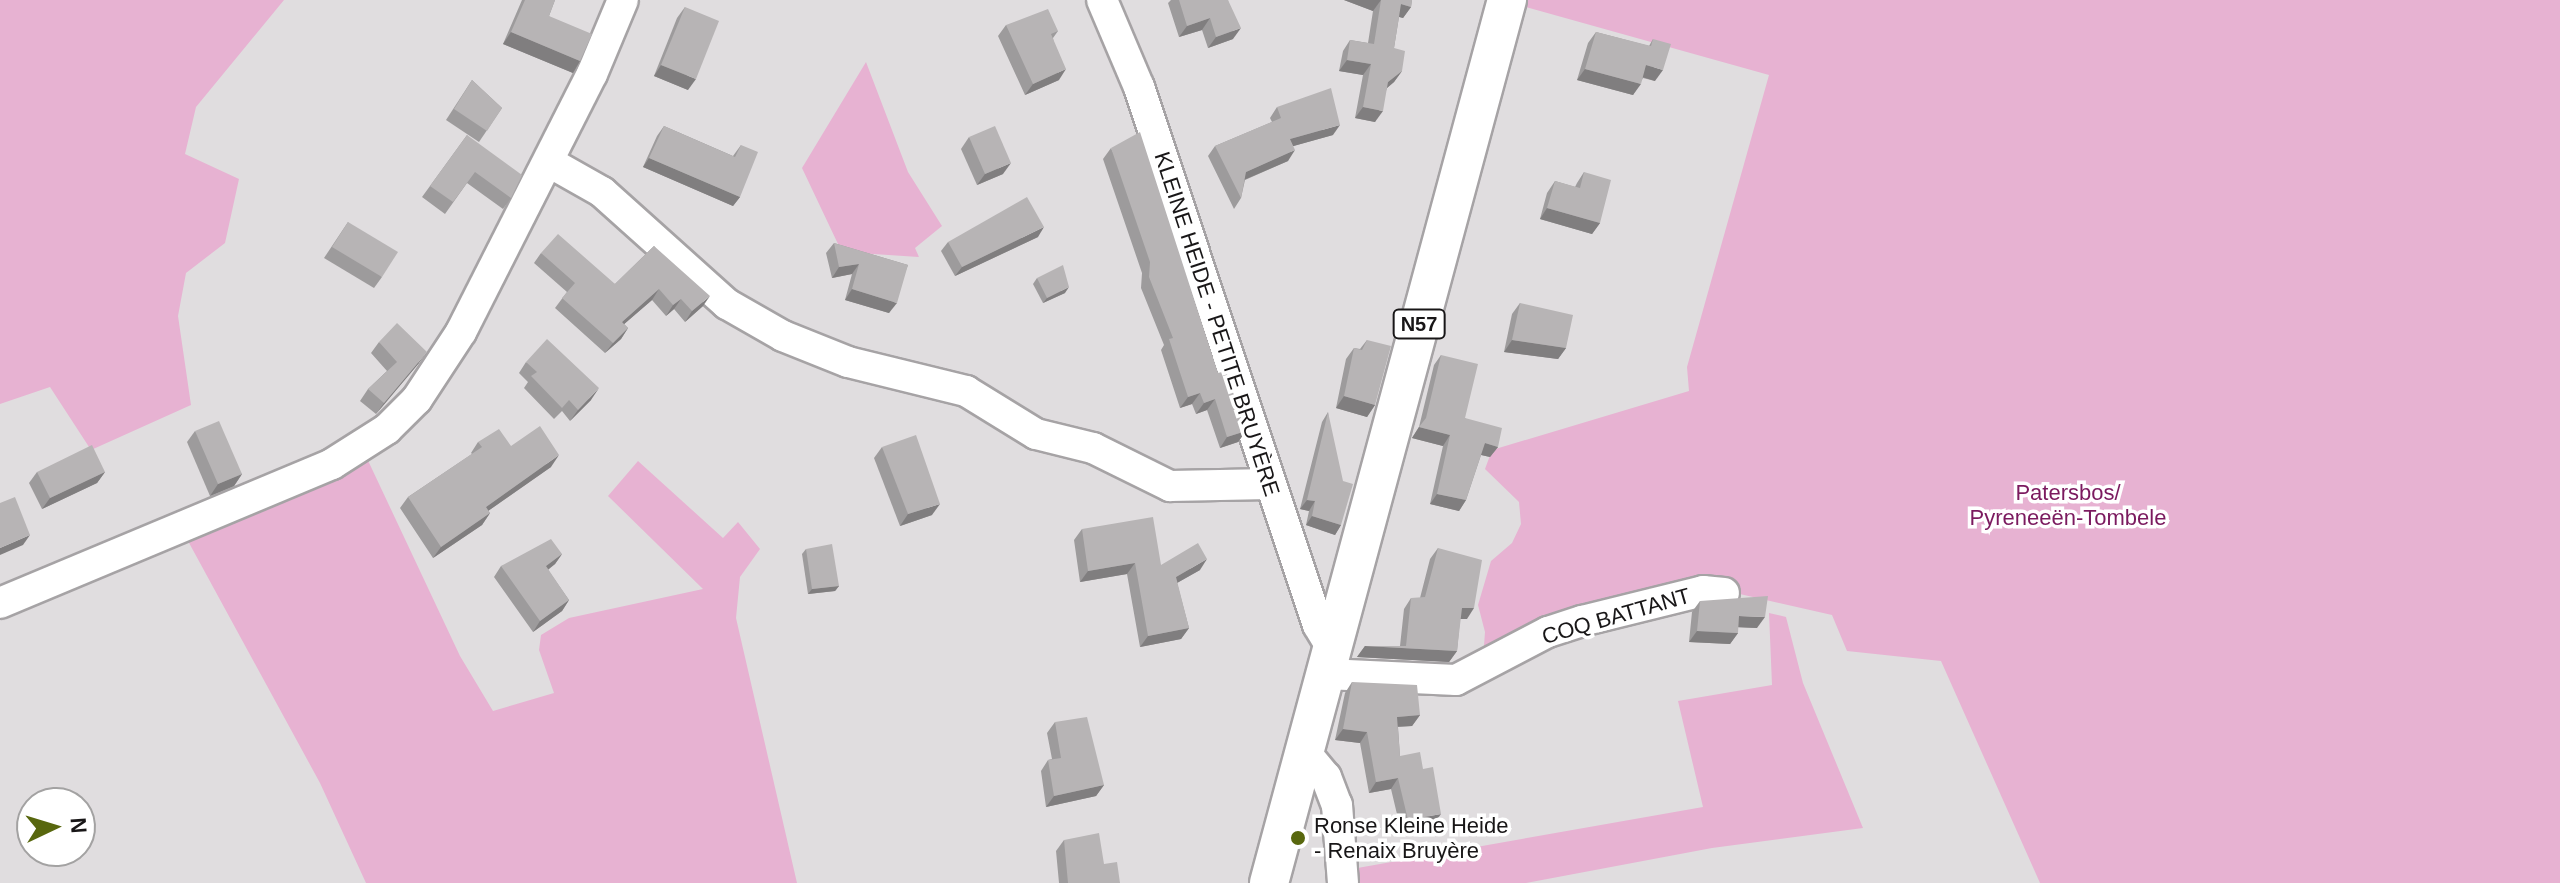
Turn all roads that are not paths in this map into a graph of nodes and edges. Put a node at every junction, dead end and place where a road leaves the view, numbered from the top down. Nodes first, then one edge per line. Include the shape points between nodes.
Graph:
1 (623, 0) edge
2 (1102, 0) edge
3 (1507, 0) edge
4 (549, 162) junction
5 (1270, 484) junction
6 (1724, 593) dead end
7 (0, 603) edge
8 (1329, 661) junction
9 (1304, 751) junction
10 (1269, 883) edge
11 (1343, 883) edge

1 - 4 street
2 - 5 street, KLEINE HEIDE - PETITE BRUYÈRE via 1139,87
3 - 8 main road, N57
4 - 5 street via 602,192 727,304 783,336 848,362 966,391 1036,434 1093,448 1170,486
4 - 7 street via 438,368 387,429 332,464
5 - 8 street, KLEINE HEIDE - PETITE BRUYÈRE
6 - 8 street, COQ BATTANT via 1703,591 1548,632 1456,680
8 - 9 main road, N57
9 - 10 main road, N57
9 - 11 street via 1326,777 1337,805

